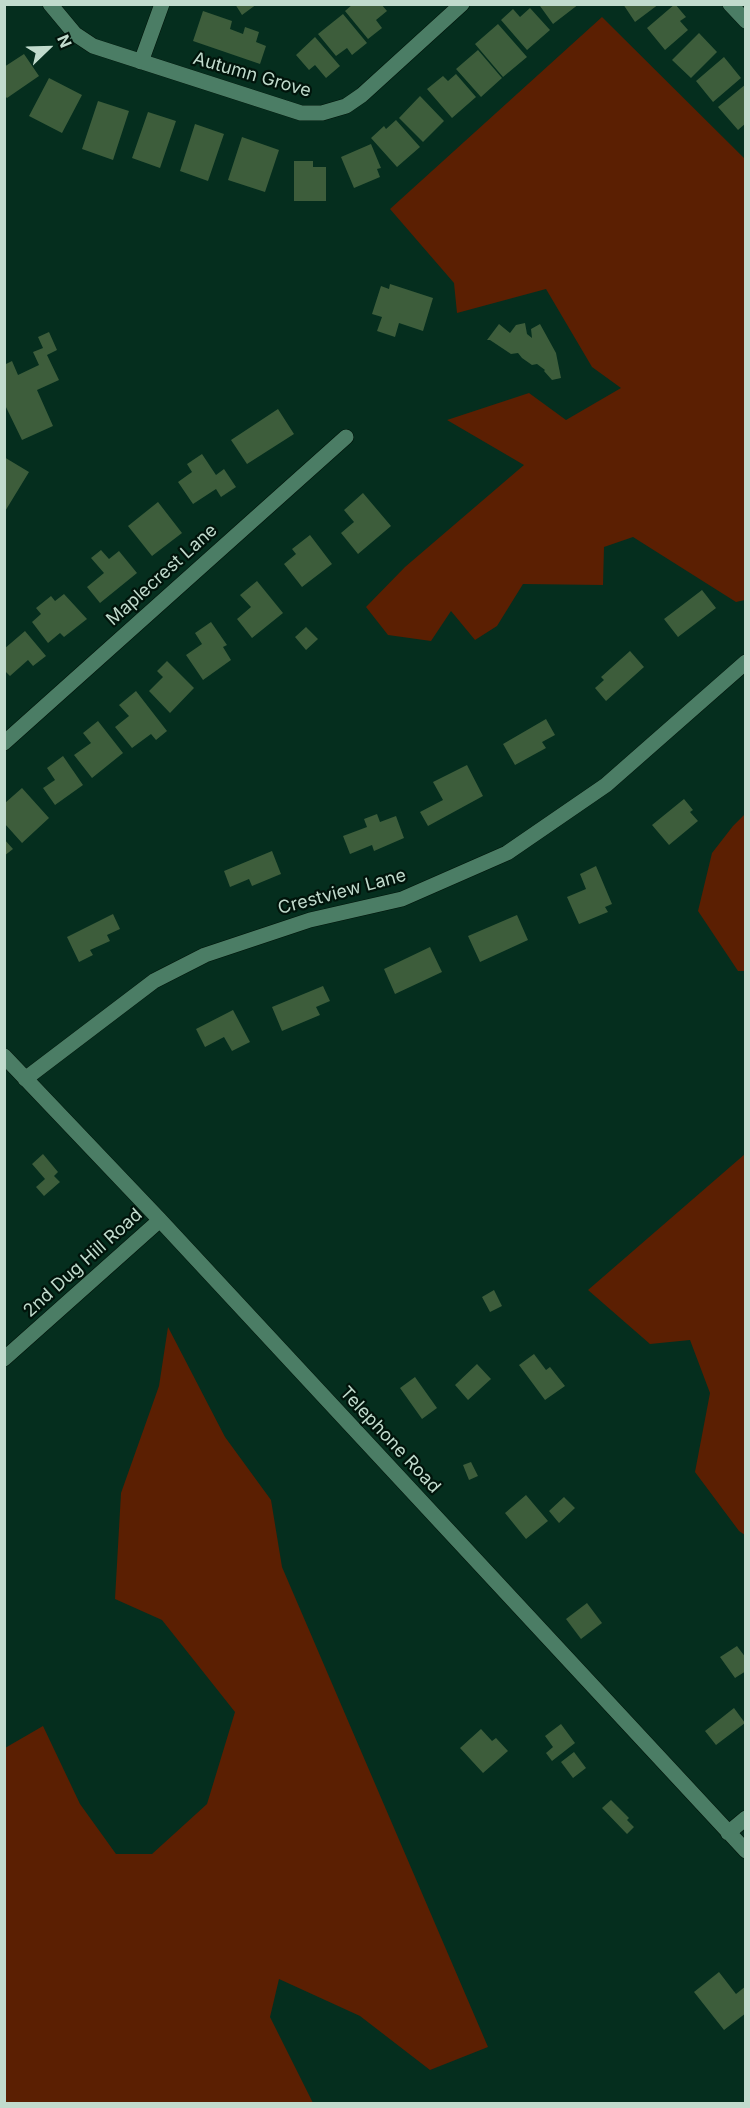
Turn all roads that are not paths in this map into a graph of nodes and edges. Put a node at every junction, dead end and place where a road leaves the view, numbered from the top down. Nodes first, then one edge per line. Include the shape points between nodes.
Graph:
1 (50, 4) edge
2 (162, 4) edge
3 (462, 4) edge
4 (730, 4) edge
5 (746, 21) edge
6 (141, 62) junction
7 (346, 437) dead end
8 (746, 662) edge
9 (4, 743) edge
10 (4, 1056) edge
11 (25, 1079) junction
12 (160, 1220) junction
13 (4, 1359) edge
14 (746, 1818) edge
15 (729, 1833) junction
16 (746, 1851) edge

1 - 6 street, Autumn Grove via 75,34 93,46
2 - 6 street
3 - 6 street, Autumn Grove via 353,102 322,113 301,113
4 - 5 street
7 - 9 street, Maplecrest Lane
8 - 11 street, Crestview Lane via 606,784 507,853 402,899 309,920 204,955 154,981
10 - 11 street, Telephone Road
11 - 12 street, Telephone Road
12 - 13 street, 2nd Dug Hill Road
12 - 15 street, Telephone Road
14 - 15 street
15 - 16 street, Telephone Road

